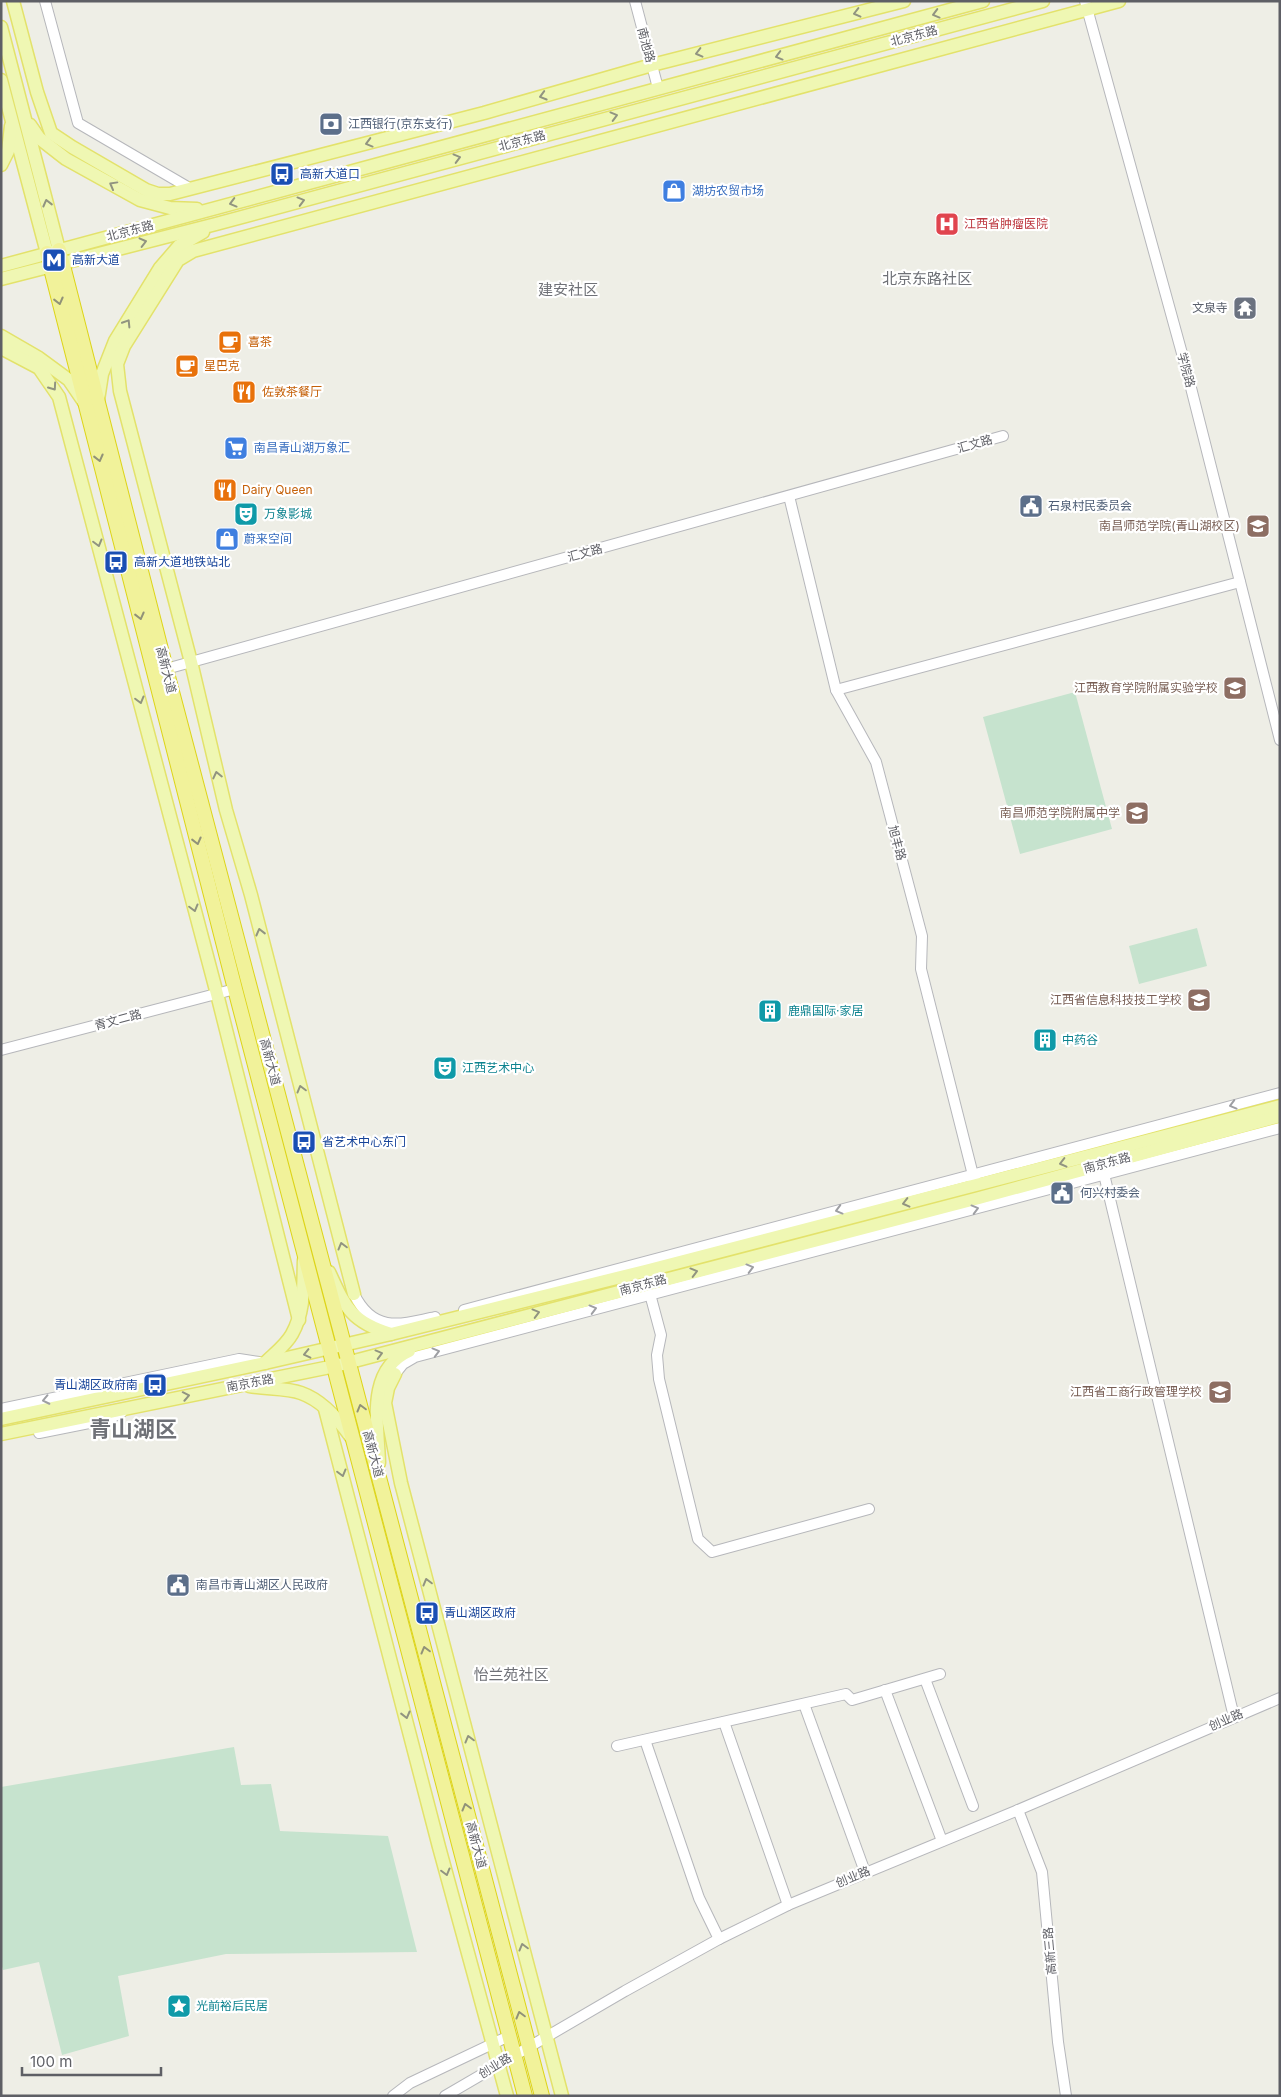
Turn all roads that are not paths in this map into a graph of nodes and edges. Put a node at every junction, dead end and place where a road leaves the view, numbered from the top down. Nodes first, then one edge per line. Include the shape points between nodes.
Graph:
1 (13, 1) edge
2 (45, 1) edge
3 (635, 1) edge
4 (904, 1) edge
5 (983, 1) edge
6 (1043, 1) edge
7 (1119, 1) edge
8 (1086, 5) edge
9 (1, 27) edge
10 (652, 65) junction
11 (1, 80) edge
12 (658, 88) junction
13 (26, 119) junction
14 (12, 121) junction
15 (1, 166) edge
16 (191, 189) junction
17 (209, 210) junction
18 (216, 224) junction
19 (55, 258) junction
20 (1, 266) edge
21 (1, 279) edge
22 (1, 336) edge
23 (1, 348) edge
24 (92, 402) junction
25 (1003, 436) dead end
26 (789, 496) junction
27 (1240, 582) junction
28 (190, 662) junction
29 (166, 669) junction
30 (836, 690) junction
31 (1280, 740) edge
32 (235, 989) junction
33 (216, 994) junction
34 (1, 1050) edge
35 (1280, 1093) edge
36 (1280, 1106) edge
37 (1280, 1116) edge
38 (1280, 1128) edge
39 (1103, 1169) junction
40 (976, 1185) junction
41 (319, 1249) junction
42 (304, 1253) junction
43 (354, 1294) joint
44 (650, 1294) junction
45 (299, 1320) junction
46 (514, 1330) junction
47 (464, 1332) junction
48 (390, 1334) junction
49 (432, 1340) junction
50 (337, 1347) junction
51 (265, 1363) junction
52 (342, 1364) junction
53 (395, 1374) joint
54 (242, 1385) junction
55 (131, 1407) junction
56 (1, 1409) edge
57 (325, 1409) junction
58 (1, 1419) edge
59 (1, 1434) edge
60 (1, 1440) edge
61 (355, 1443) junction
62 (380, 1478) junction
63 (869, 1509) dead end
64 (940, 1674) dead end
65 (925, 1679) junction
66 (885, 1690) junction
67 (1280, 1698) edge
68 (804, 1704) junction
69 (1234, 1717) junction
70 (724, 1722) junction
71 (645, 1740) junction
72 (617, 1746) dead end
73 (973, 1806) dead end
74 (1018, 1810) junction
75 (942, 1841) junction
76 (865, 1872) junction
77 (788, 1905) junction
78 (719, 1939) junction
79 (509, 2036) junction
80 (546, 2036) junction
81 (493, 2044) junction
82 (529, 2046) junction
83 (514, 2054) junction
84 (499, 2064) junction
85 (393, 2096) edge
86 (445, 2096) edge
87 (507, 2096) edge
88 (525, 2096) edge
89 (542, 2096) edge
90 (562, 2096) edge
91 (1066, 2096) edge

1 - 16 main road via 36,92 51,133 146,190 170,194
2 - 16 street via 78,123
3 - 10 street, 南池路
4 -> 10 main road
5 -> 12 main road, 北京东路
18 -> 6 main road, 北京东路
7 - 8 main road
8 - 27 street, 学院路 via 1186,368
8 - 28 main road via 193,251 178,260 124,346 117,364 120,391
9 - 13 main road, 高新大道
10 - 12 street, 南池路
10 -> 16 main road via 484,113
11 - 14 main road, 高新大道
12 -> 17 main road, 北京东路
17 -> 13 main road via 170,208 140,200 66,159 39,138
19 -> 13 main road, 高新大道
14 - 15 main road via 8,152
14 - 19 main road, 高新大道
17 - 19 main road, 北京东路
19 -> 18 main road, 北京东路
24 -> 18 main road via 115,341 160,268 179,246
19 - 20 main road, 北京东路
19 - 21 main road, 北京东路
19 - 24 highway, 高新大道
22 - 24 main road via 39,358
23 -> 33 main road via 39,368 59,397
24 - 29 highway, 高新大道
24 -> 32 highway, 高新大道
25 - 26 street, 汇文路
26 - 28 street, 汇文路
26 - 30 street, 旭丰路
27 - 30 street
27 - 31 street, 学院路
28 - 29 street, 汇文路
43 -> 28 main road
29 - 41 highway, 高新大道
30 - 40 street, 旭丰路 via 876,762 922,936 920,969
32 - 33 street, 青文二路
32 - 42 highway, 高新大道
33 - 34 street, 青文二路
33 - 45 main road
35 -> 40 street
36 -> 40 main road, 南京东路
37 - 39 main road, 南京东路
38 - 39 street
39 - 40 main road, 南京东路
44 -> 39 street
39 - 69 street
40 -> 43 street via 403,1324 388,1324 374,1318 362,1309
47 -> 40 main road, 南京东路
40 -> 48 main road, 南京东路
41 - 48 main road via 345,1307 374,1329
41 - 50 highway, 高新大道
42 - 45 main road via 303,1302
42 - 50 highway, 高新大道
46 -> 44 street
44 - 63 street via 661,1335 657,1355 659,1379 698,1539 712,1552
45 - 51 main road via 291,1336
46 - 47 street
53 -> 46 street via 415,1357
47 - 49 main road, 南京东路
48 - 50 main road, 南京东路
52 -> 49 main road, 南京东路
49 - 62 main road via 398,1356 384,1374 377,1391
50 -> 51 main road, 南京东路
50 - 52 highway, 高新大道
51 -> 56 street via 240,1359
51 - 58 main road, 南京东路
52 - 54 main road, 南京东路
52 - 61 highway, 高新大道
62 -> 52 highway, 高新大道
80 -> 53 main road via 395,1455 385,1403
55 -> 54 main road, 南京东路
54 - 57 main road via 300,1392
55 - 59 main road, 南京东路
55 - 60 street via 109,1419
57 - 61 main road via 340,1421
57 -> 81 main road
61 - 79 highway, 高新大道
82 -> 62 highway, 高新大道
64 - 65 street
65 - 66 street
65 - 73 street
66 - 68 street via 852,1700 846,1694
66 - 75 street
67 - 69 street, 创业路
68 - 70 street
68 - 76 street
69 - 74 street, 创业路
70 - 71 street
70 - 77 street
71 - 72 street
71 - 78 street via 699,1898
74 - 75 street, 创业路
74 - 91 street, 高新三路 via 1042,1872
75 - 76 street, 创业路
76 - 77 street, 创业路
77 - 78 street, 创业路
78 - 80 street, 创业路
79 - 81 street, 创业路
79 - 83 highway, 高新大道
80 - 82 street, 创业路
80 - 90 main road
81 - 84 main road
81 - 85 street, 创业路 via 410,2083
82 - 83 street, 创业路
82 - 89 highway, 高新大道
83 - 84 street, 创业路
83 - 88 highway, 高新大道
84 - 86 street, 创业路
84 - 87 main road

